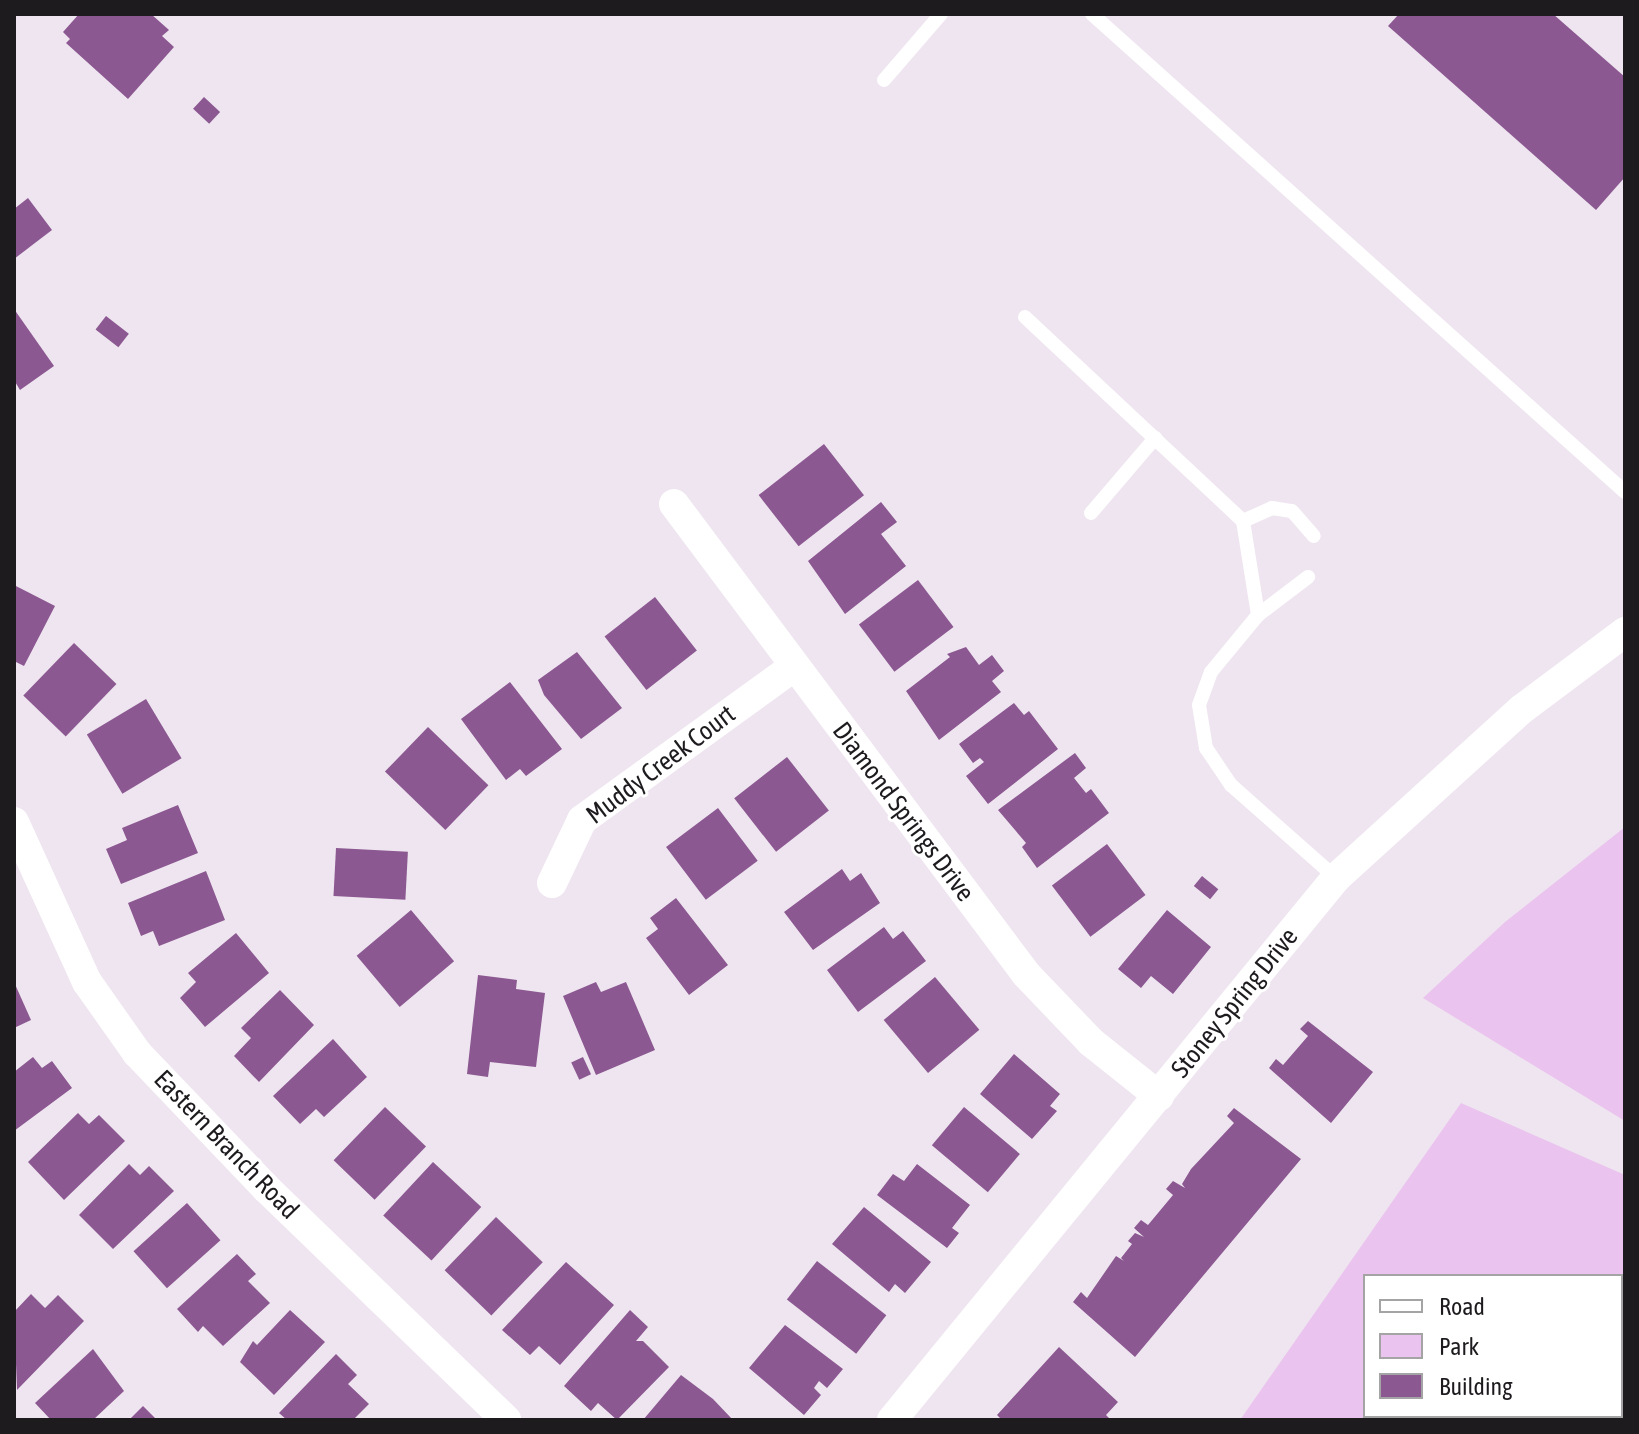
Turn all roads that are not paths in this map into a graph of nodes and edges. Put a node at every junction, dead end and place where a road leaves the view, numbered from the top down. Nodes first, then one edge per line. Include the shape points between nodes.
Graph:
1 (941, 14) edge
2 (1092, 14) edge
3 (884, 80) dead end
4 (1025, 317) dead end
5 (1155, 438) junction
6 (1625, 492) edge
7 (674, 504) dead end
8 (1091, 513) dead end
9 (1243, 521) junction
10 (1314, 536) dead end
11 (1308, 577) dead end
12 (1258, 615) junction
13 (1625, 632) edge
14 (793, 667) junction
15 (14, 822) edge
16 (1336, 878) junction
17 (552, 883) dead end
18 (1159, 1096) junction
19 (506, 1420) edge
20 (892, 1420) edge

1 - 3 lane
2 - 6 lane
4 - 5 lane
5 - 8 lane
5 - 9 lane
7 - 14 street, Diamond Springs Drive
9 - 10 lane via 1272,508 1292,511
9 - 12 lane
11 - 12 lane
12 - 16 lane via 1211,672 1199,705 1206,748 1231,785
13 - 16 street, Stoney Spring Drive via 1522,709
14 - 17 street, Muddy Creek Court via 582,820
14 - 18 street, Diamond Springs Drive via 1026,974 1091,1042
15 - 19 street, Eastern Branch Road via 87,982 137,1053 331,1253
16 - 18 street, Stoney Spring Drive
18 - 20 street, Stoney Spring Drive

